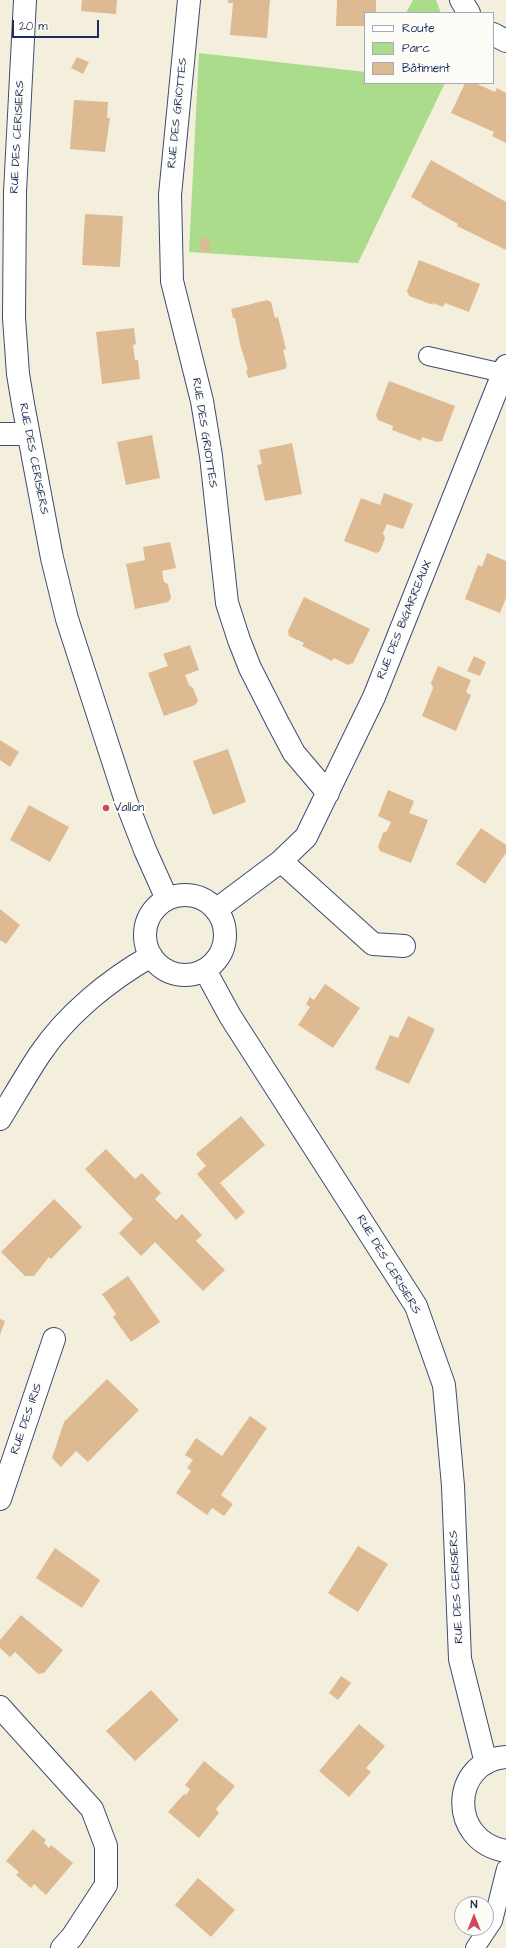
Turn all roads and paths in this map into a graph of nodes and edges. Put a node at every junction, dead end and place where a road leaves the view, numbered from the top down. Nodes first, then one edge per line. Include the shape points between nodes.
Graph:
1 (25, 0) edge
2 (189, 0) edge
3 (461, 0) edge
4 (468, 12) edge
5 (494, 35) edge
6 (506, 41) edge
7 (428, 356) dead end
8 (505, 370) edge
9 (0, 434) edge
10 (28, 434) junction
11 (328, 793) junction
12 (281, 861) junction
13 (167, 899) junction
14 (217, 910) junction
15 (404, 946) dead end
16 (151, 956) junction
17 (205, 970) junction
18 (0, 1119) edge
19 (54, 1338) dead end
20 (0, 1499) edge
21 (0, 1707) edge
22 (496, 1760) edge
23 (506, 1851) edge
24 (506, 1869) edge
25 (62, 1948) edge
26 (475, 1948) edge

1 - 10 street, RUE DES CERISIERS via 15,192 14,318 18,374
2 - 11 street, RUE DES GRIOTTES via 170,195 172,281 202,401 211,456 227,603 250,668 278,723 294,752
3 - 4 street
5 - 6 street
7 - 8 lane
8 - 11 street, RUE DES BIGARREAUX via 374,697
9 - 10 street
10 - 13 street, RUE DES CERISIERS via 52,558 67,619 126,801
11 - 12 street, RUE DES BIGARREAUX via 306,837
12 - 14 street, RUE DES BIGARREAUX
12 - 15 street via 373,944
13 - 14 street via 180,894 194,895 206,900
13 - 16 street via 155,908 147,921 145,942
14 - 17 street via 225,925 225,942 218,958
16 - 17 street via 163,969 179,975 197,974
16 - 18 street via 90,999 63,1026 40,1054
17 - 22 street, RUE DES CERISIERS via 230,1016 416,1306 444,1385 453,1486 460,1659
19 - 20 street, RUE DES IRIS
21 - 25 street via 92,1809 106,1846 106,1885
22 - 23 street via 473,1775 465,1790 463,1808 467,1825 478,1839 493,1849
24 - 26 lane via 493,1921

